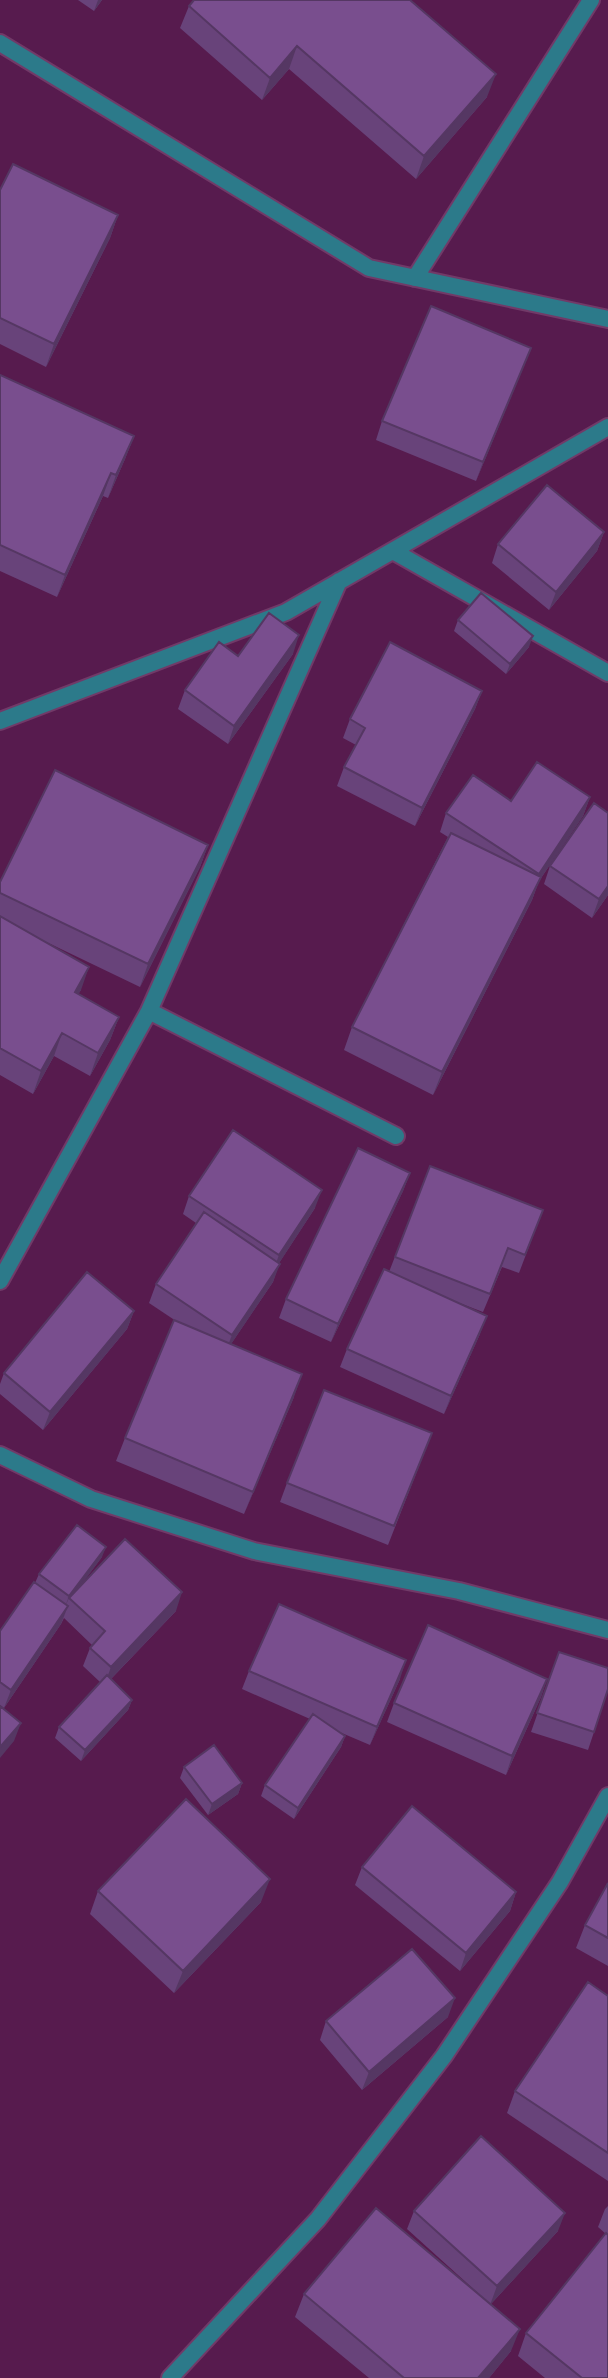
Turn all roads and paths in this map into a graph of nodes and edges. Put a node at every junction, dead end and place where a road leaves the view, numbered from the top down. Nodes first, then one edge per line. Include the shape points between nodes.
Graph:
1 (591, 0) edge
2 (0, 43) edge
3 (415, 278) junction
4 (608, 319) edge
5 (608, 427) edge
6 (393, 551) junction
7 (339, 581) junction
8 (608, 673) edge
9 (0, 721) edge
10 (149, 1011) junction
11 (396, 1136) dead end
12 (0, 1281) edge
13 (0, 1455) edge
14 (608, 1630) edge
15 (608, 1796) edge
16 (170, 2378) edge

1 - 3 street
2 - 3 street via 369,268
3 - 4 street
5 - 6 street
6 - 7 street
6 - 8 street
7 - 9 street via 286,612
7 - 10 street
10 - 11 street
10 - 12 street
13 - 14 street via 91,1499 254,1551 459,1591
15 - 16 street via 560,1882 444,2056 318,2219

